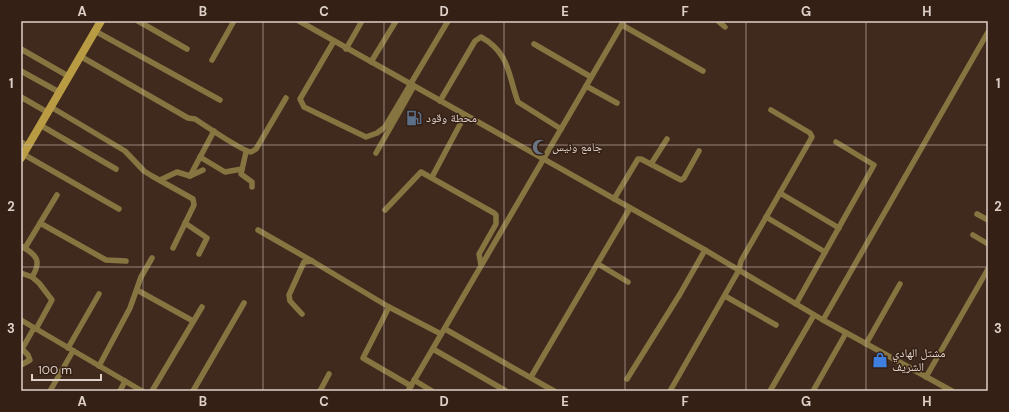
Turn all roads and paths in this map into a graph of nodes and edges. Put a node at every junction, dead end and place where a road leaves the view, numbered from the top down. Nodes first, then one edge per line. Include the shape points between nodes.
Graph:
1 (101, 21) edge
2 (138, 21) edge
3 (234, 21) edge
4 (299, 21) edge
5 (362, 21) edge
6 (396, 21) edge
7 (448, 21) edge
8 (718, 21) edge
9 (623, 23) edge
10 (725, 27) dead end
11 (95, 31) junction
12 (988, 32) edge
13 (334, 41) junction
14 (534, 44) dead end
15 (21, 49) edge
16 (187, 49) dead end
17 (346, 49) junction
18 (80, 56) junction
19 (212, 60) dead end
20 (372, 62) junction
21 (21, 71) edge
22 (703, 71) dead end
23 (68, 76) junction
24 (591, 77) junction
25 (413, 85) junction
26 (586, 86) junction
27 (59, 92) junction
28 (21, 97) edge
29 (286, 98) dead end
30 (220, 100) dead end
31 (440, 101) junction
32 (618, 103) dead end
33 (49, 109) junction
34 (772, 110) dead end
35 (465, 115) junction
36 (40, 125) junction
37 (561, 129) junction
38 (214, 131) junction
39 (666, 139) dead end
40 (836, 142) dead end
41 (24, 144) edge
42 (699, 151) dead end
43 (246, 152) junction
44 (376, 153) dead end
45 (22, 156) edge
46 (200, 157) junction
47 (543, 159) junction
48 (652, 164) junction
49 (242, 169) junction
50 (116, 170) dead end
51 (203, 170) dead end
52 (190, 176) junction
53 (432, 178) junction
54 (160, 180) junction
55 (252, 187) dead end
56 (780, 193) junction
57 (57, 194) dead end
58 (614, 199) junction
59 (630, 208) junction
60 (119, 209) dead end
61 (385, 210) dead end
62 (977, 214) dead end
63 (766, 217) junction
64 (988, 220) edge
65 (40, 223) junction
66 (185, 223) junction
67 (839, 228) junction
68 (258, 230) dead end
69 (973, 235) dead end
70 (988, 244) edge
71 (23, 247) edge
72 (173, 248) dead end
73 (706, 250) junction
74 (825, 252) junction
75 (198, 254) dead end
76 (152, 258) dead end
77 (126, 261) dead end
78 (312, 261) junction
79 (598, 264) junction
80 (481, 265) junction
81 (988, 269) edge
82 (739, 270) junction
83 (21, 273) edge
84 (32, 277) junction
85 (628, 282) dead end
86 (900, 284) dead end
87 (137, 290) junction
88 (99, 294) dead end
89 (725, 296) junction
90 (244, 303) dead end
91 (796, 304) junction
92 (202, 307) dead end
93 (389, 307) junction
94 (302, 314) dead end
95 (814, 315) junction
96 (21, 320) edge
97 (823, 320) junction
98 (193, 321) junction
99 (776, 325) dead end
100 (35, 328) junction
101 (443, 332) junction
102 (846, 333) junction
103 (866, 344) junction
104 (70, 349) junction
105 (433, 349) junction
106 (21, 365) edge
107 (99, 366) junction
108 (329, 374) dead end
109 (926, 377) junction
110 (531, 378) junction
111 (627, 379) dead end
112 (414, 380) junction
113 (125, 381) junction
114 (410, 389) edge
115 (50, 391) edge
116 (120, 391) edge
117 (142, 391) edge
118 (152, 391) edge
119 (193, 391) edge
120 (320, 391) edge
121 (432, 391) edge
122 (506, 391) edge
123 (554, 391) edge
124 (670, 391) edge
125 (770, 391) edge
126 (813, 391) edge
127 (952, 391) edge

1 - 11 main road
2 - 16 street
3 - 19 street
4 - 13 street
5 - 17 street
6 - 20 street
7 - 25 street
8 - 10 street
9 - 22 street
9 - 24 street
11 - 18 main road
11 - 30 street
12 - 97 street
13 - 17 street
13 - 25 street via 300,99 304,107 366,137 377,133 385,126
14 - 24 street
15 - 23 street
17 - 20 street
18 - 23 main road
18 - 38 street
20 - 25 street
21 - 27 street
23 - 27 main road
24 - 26 street
25 - 31 street
25 - 44 street
26 - 32 street
26 - 37 street
27 - 33 main road
28 - 33 street
29 - 43 street via 256,148
31 - 35 street
31 - 37 street via 475,41 481,37 493,45 505,60 518,102
33 - 36 main road
33 - 54 street via 124,151 144,171
34 - 56 street via 812,136
35 - 47 street
35 - 53 street
36 - 41 main road
36 - 50 street
37 - 47 street
38 - 43 street via 235,142
38 - 46 street
39 - 48 street
40 - 67 street via 874,165
41 - 45 main road
42 - 48 street via 682,179
43 - 49 street
45 - 60 street
46 - 49 street via 225,172
46 - 52 street
47 - 58 street
47 - 80 street
48 - 58 street via 638,159
49 - 55 street via 241,174 252,182
51 - 52 street
52 - 54 street via 177,172
53 - 61 street via 421,172
53 - 80 street via 496,215 496,224 480,252
54 - 66 street via 193,199 194,205
56 - 63 street
56 - 67 street
57 - 65 street
58 - 59 street
59 - 73 street
59 - 79 street
62 - 64 street
63 - 74 street
63 - 82 street via 739,264
65 - 71 street
65 - 77 street via 106,260
66 - 72 street
66 - 75 street via 207,238
67 - 74 street
68 - 78 street
69 - 70 street
71 - 84 street via 38,261 38,268
73 - 82 street
73 - 111 street
74 - 91 street
76 - 87 street
78 - 93 street
78 - 94 street via 304,262 289,295 290,301
79 - 85 street
79 - 110 street
80 - 101 street
81 - 109 street
82 - 89 street
82 - 91 street
83 - 84 street
84 - 100 street via 52,300
86 - 103 street
87 - 98 street
87 - 107 street
88 - 104 street
89 - 99 street
89 - 124 street
90 - 119 street
91 - 95 street
92 - 98 street
93 - 101 street
93 - 114 street via 364,358
95 - 97 street
95 - 125 street
96 - 100 street
97 - 102 street
98 - 118 street
100 - 104 street
100 - 106 street via 22,349 30,360
101 - 105 street
101 - 110 street
102 - 103 street
102 - 126 street
103 - 109 street
104 - 107 street
104 - 115 street
105 - 112 street
105 - 122 street
107 - 113 street
108 - 120 street
109 - 127 street
110 - 123 street
112 - 114 street
112 - 121 street
113 - 116 street
113 - 117 street

